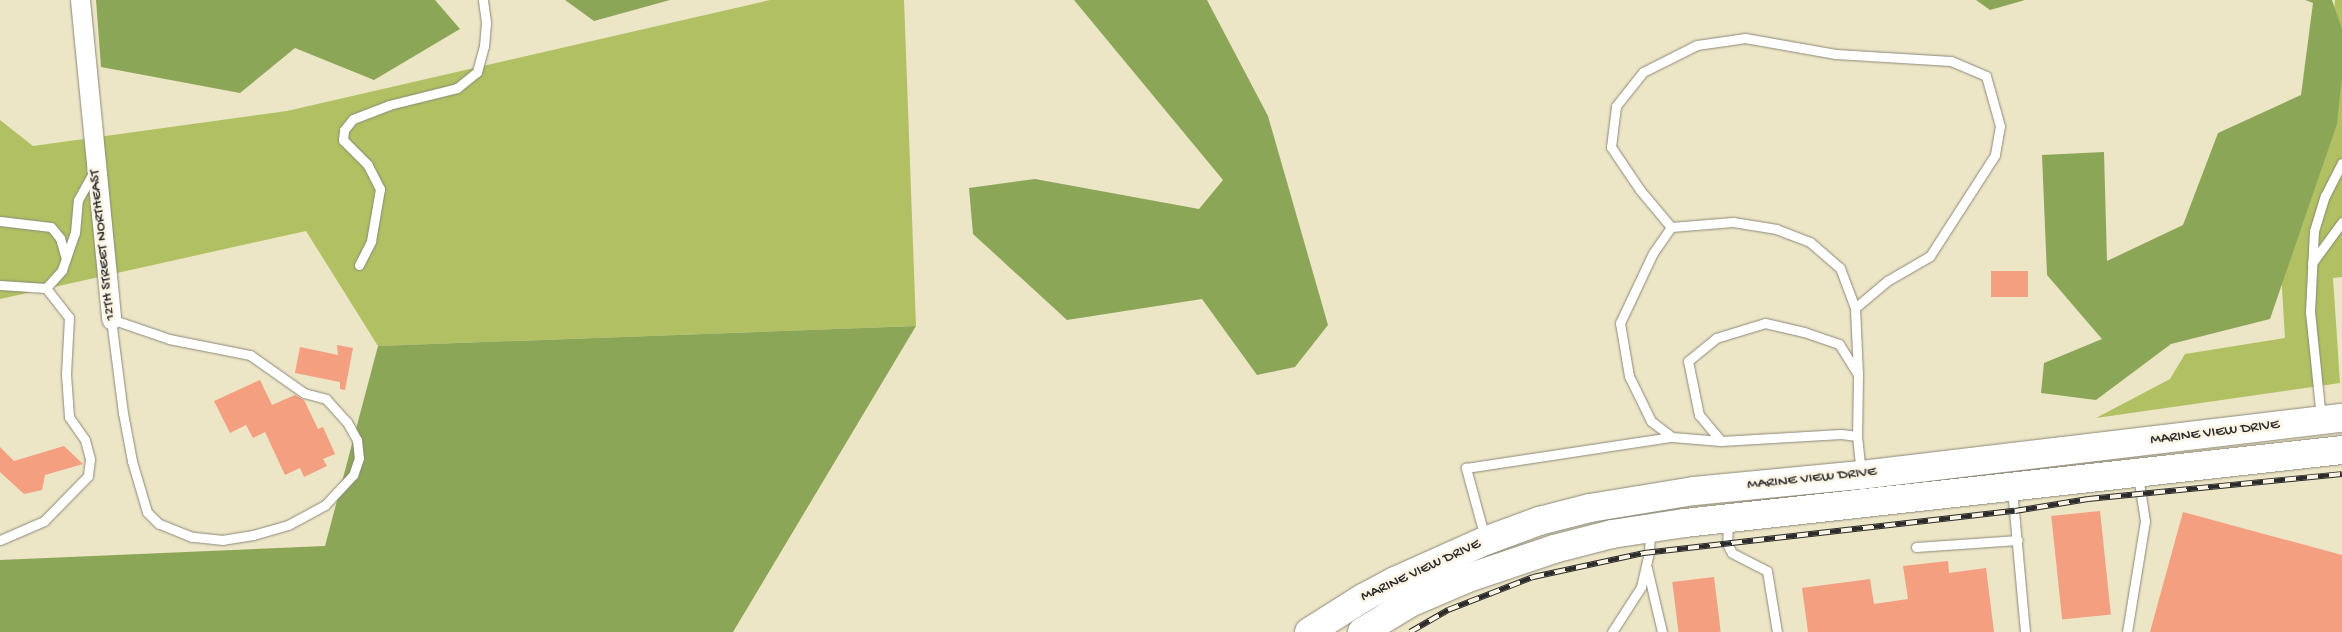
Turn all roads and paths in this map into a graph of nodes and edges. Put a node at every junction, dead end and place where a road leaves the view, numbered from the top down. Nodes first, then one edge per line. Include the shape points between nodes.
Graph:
1 (80, 0) edge
2 (483, 0) edge
3 (2342, 163) edge
4 (95, 168) junction
5 (0, 221) edge
6 (2342, 222) edge
7 (1672, 228) junction
8 (65, 256) junction
9 (2312, 264) junction
10 (359, 265) dead end
11 (0, 285) edge
12 (46, 288) junction
13 (1855, 308) junction
14 (111, 319) junction
15 (1858, 375) junction
16 (2331, 419) edge
17 (1857, 436) junction
18 (1672, 437) junction
19 (1721, 441) junction
20 (2342, 450) edge
21 (2138, 473) junction
22 (1861, 475) junction
23 (2011, 487) junction
24 (1728, 518) junction
25 (1650, 528) junction
26 (0, 540) edge
27 (1485, 540) junction
28 (2018, 540) junction
29 (1916, 547) dead end
30 (1646, 566) junction
31 (1309, 632) edge
32 (1362, 632) edge
33 (1612, 632) edge
34 (1662, 632) edge
35 (1777, 632) edge
36 (2026, 632) edge
37 (2127, 632) edge

1 - 4 street, 12TH STREET NORTHEAST
2 - 10 lane via 486,22 477,72 457,88 389,105 353,119 344,130 343,140 368,165 380,189 371,240
3 - 9 lane via 2325,196 2314,231
4 - 8 lane via 78,200 74,233
4 - 14 street, 12TH STREET NORTHEAST
5 - 8 lane via 51,227 60,238
6 - 9 lane
7 - 13 lane via 1733,222 1776,229 1810,242 1840,268
7 - 13 lane via 1640,190 1611,146 1616,106 1643,72 1697,45 1745,38 1836,54 1951,62 1986,76 2000,126 1995,155 1930,256 1887,281
7 - 18 lane via 1653,254 1620,323 1629,376 1651,421
8 - 12 lane via 62,270
9 - 16 lane via 2310,312
11 - 12 lane
12 - 26 lane via 69,317 66,374 69,417 85,440 90,459 88,476 44,521
13 - 15 lane
14 - 14 lane, 12TH STREET NORTHEAST via 132,461 147,512 159,524 192,536 223,540 253,535 288,524 325,505 353,474 359,458 358,440 326,399 304,392 250,355 169,339
15 - 17 lane
15 - 19 lane via 1839,344 1804,332 1765,323 1716,338 1688,362 1699,415
16 - 22 main road, MARINE VIEW DRIVE
17 - 19 lane via 1841,434
17 - 22 lane
18 - 19 lane
18 - 27 lane via 1466,468
20 - 21 main road, MARINE VIEW DRIVE
21 - 23 main road, MARINE VIEW DRIVE
21 - 37 lane via 2145,521
22 - 27 main road, MARINE VIEW DRIVE via 1694,491 1590,508
23 - 24 main road, MARINE VIEW DRIVE
23 - 28 lane
24 - 25 main road, MARINE VIEW DRIVE
24 - 35 lane via 1726,544 1732,553 1767,571
25 - 30 lane
25 - 32 main road, MARINE VIEW DRIVE via 1554,549 1468,578 1410,603
27 - 31 main road, MARINE VIEW DRIVE via 1395,581
28 - 29 lane
28 - 36 lane
30 - 33 lane via 1641,587
30 - 34 lane

